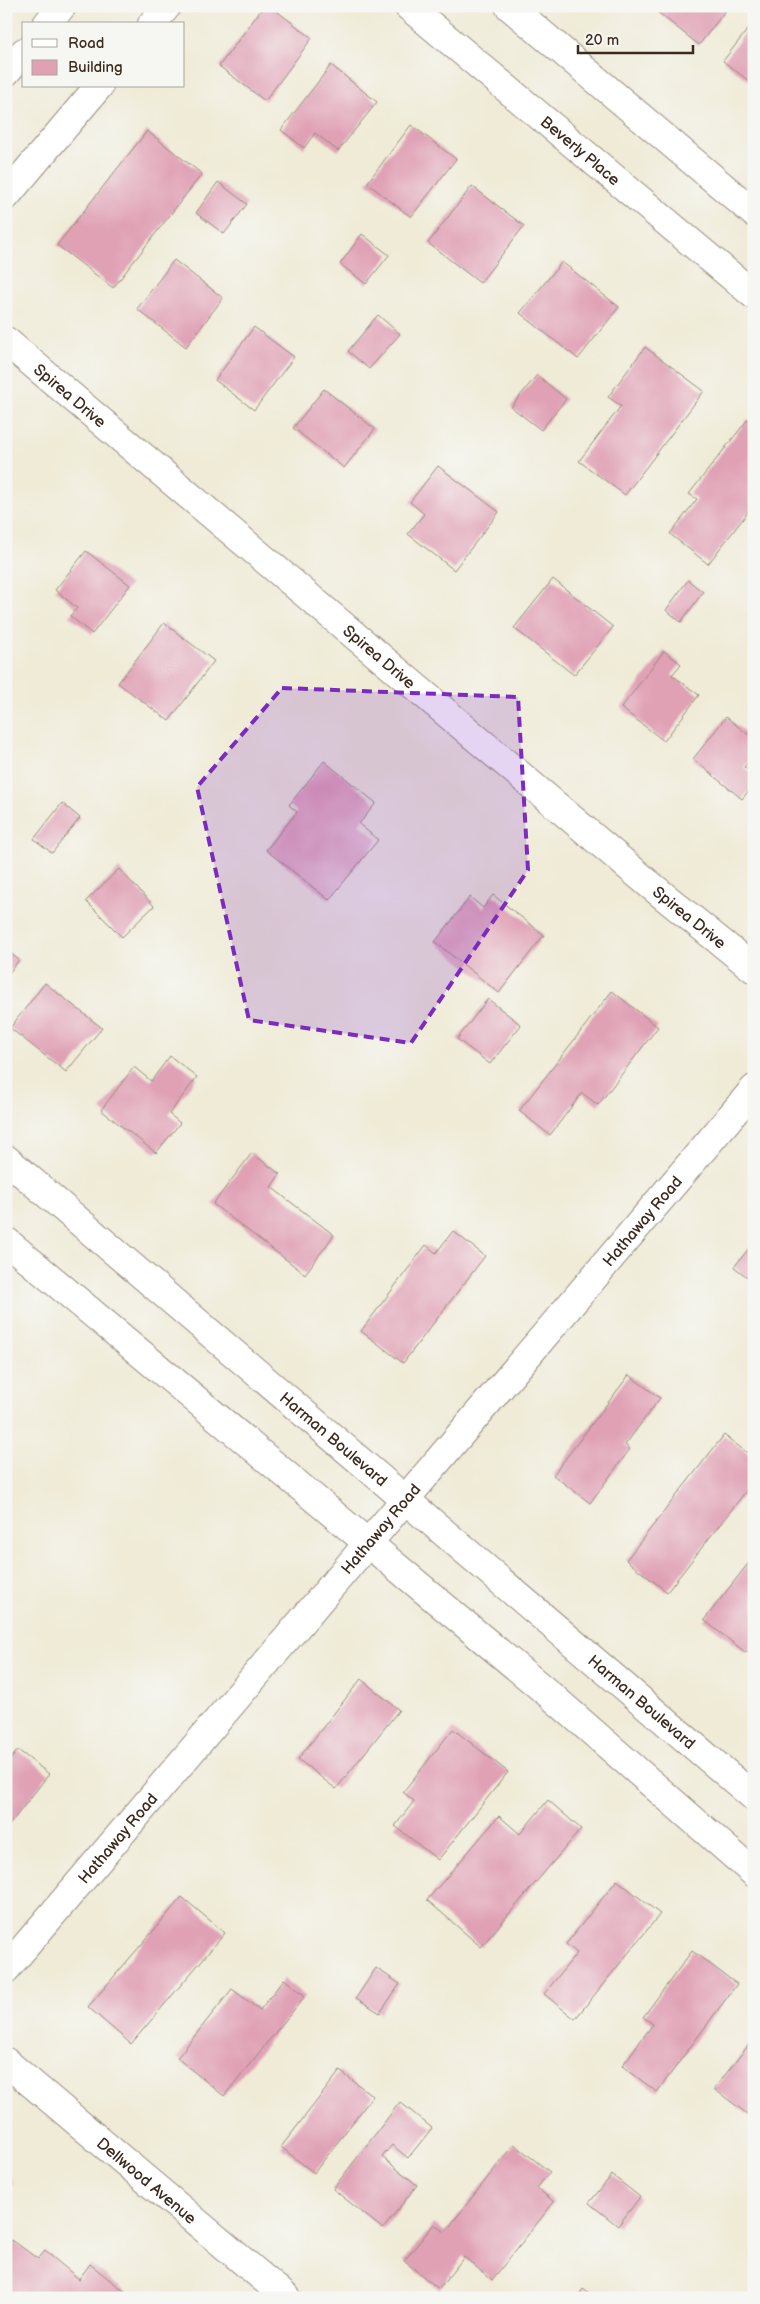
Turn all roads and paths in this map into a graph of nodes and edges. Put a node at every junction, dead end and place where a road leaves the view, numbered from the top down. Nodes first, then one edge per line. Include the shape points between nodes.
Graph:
1 (62, 6) edge
2 (167, 6) edge
3 (408, 6) edge
4 (509, 6) edge
5 (49, 22) edge
6 (154, 22) edge
7 (22, 54) edge
8 (6, 72) edge
9 (97, 88) edge
10 (6, 196) edge
11 (754, 213) edge
12 (754, 295) edge
13 (6, 341) edge
14 (754, 969) edge
15 (754, 1089) edge
16 (6, 1159) edge
17 (6, 1241) edge
18 (405, 1499) junction
19 (368, 1543) junction
20 (754, 1797) edge
21 (754, 1873) edge
22 (6, 1969) edge
23 (6, 2062) edge
24 (287, 2298) edge

1 - 5 street
2 - 6 street
3 - 12 street, Beverly Place
4 - 11 street
7 - 8 street
9 - 10 street
13 - 14 street, Spirea Drive
15 - 18 street, Hathaway Road
16 - 18 street, Harman Boulevard
17 - 19 street
18 - 19 street, Hathaway Road
18 - 20 street, Harman Boulevard
19 - 21 street via 556,1700
19 - 22 street, Hathaway Road
23 - 24 street, Dellwood Avenue

